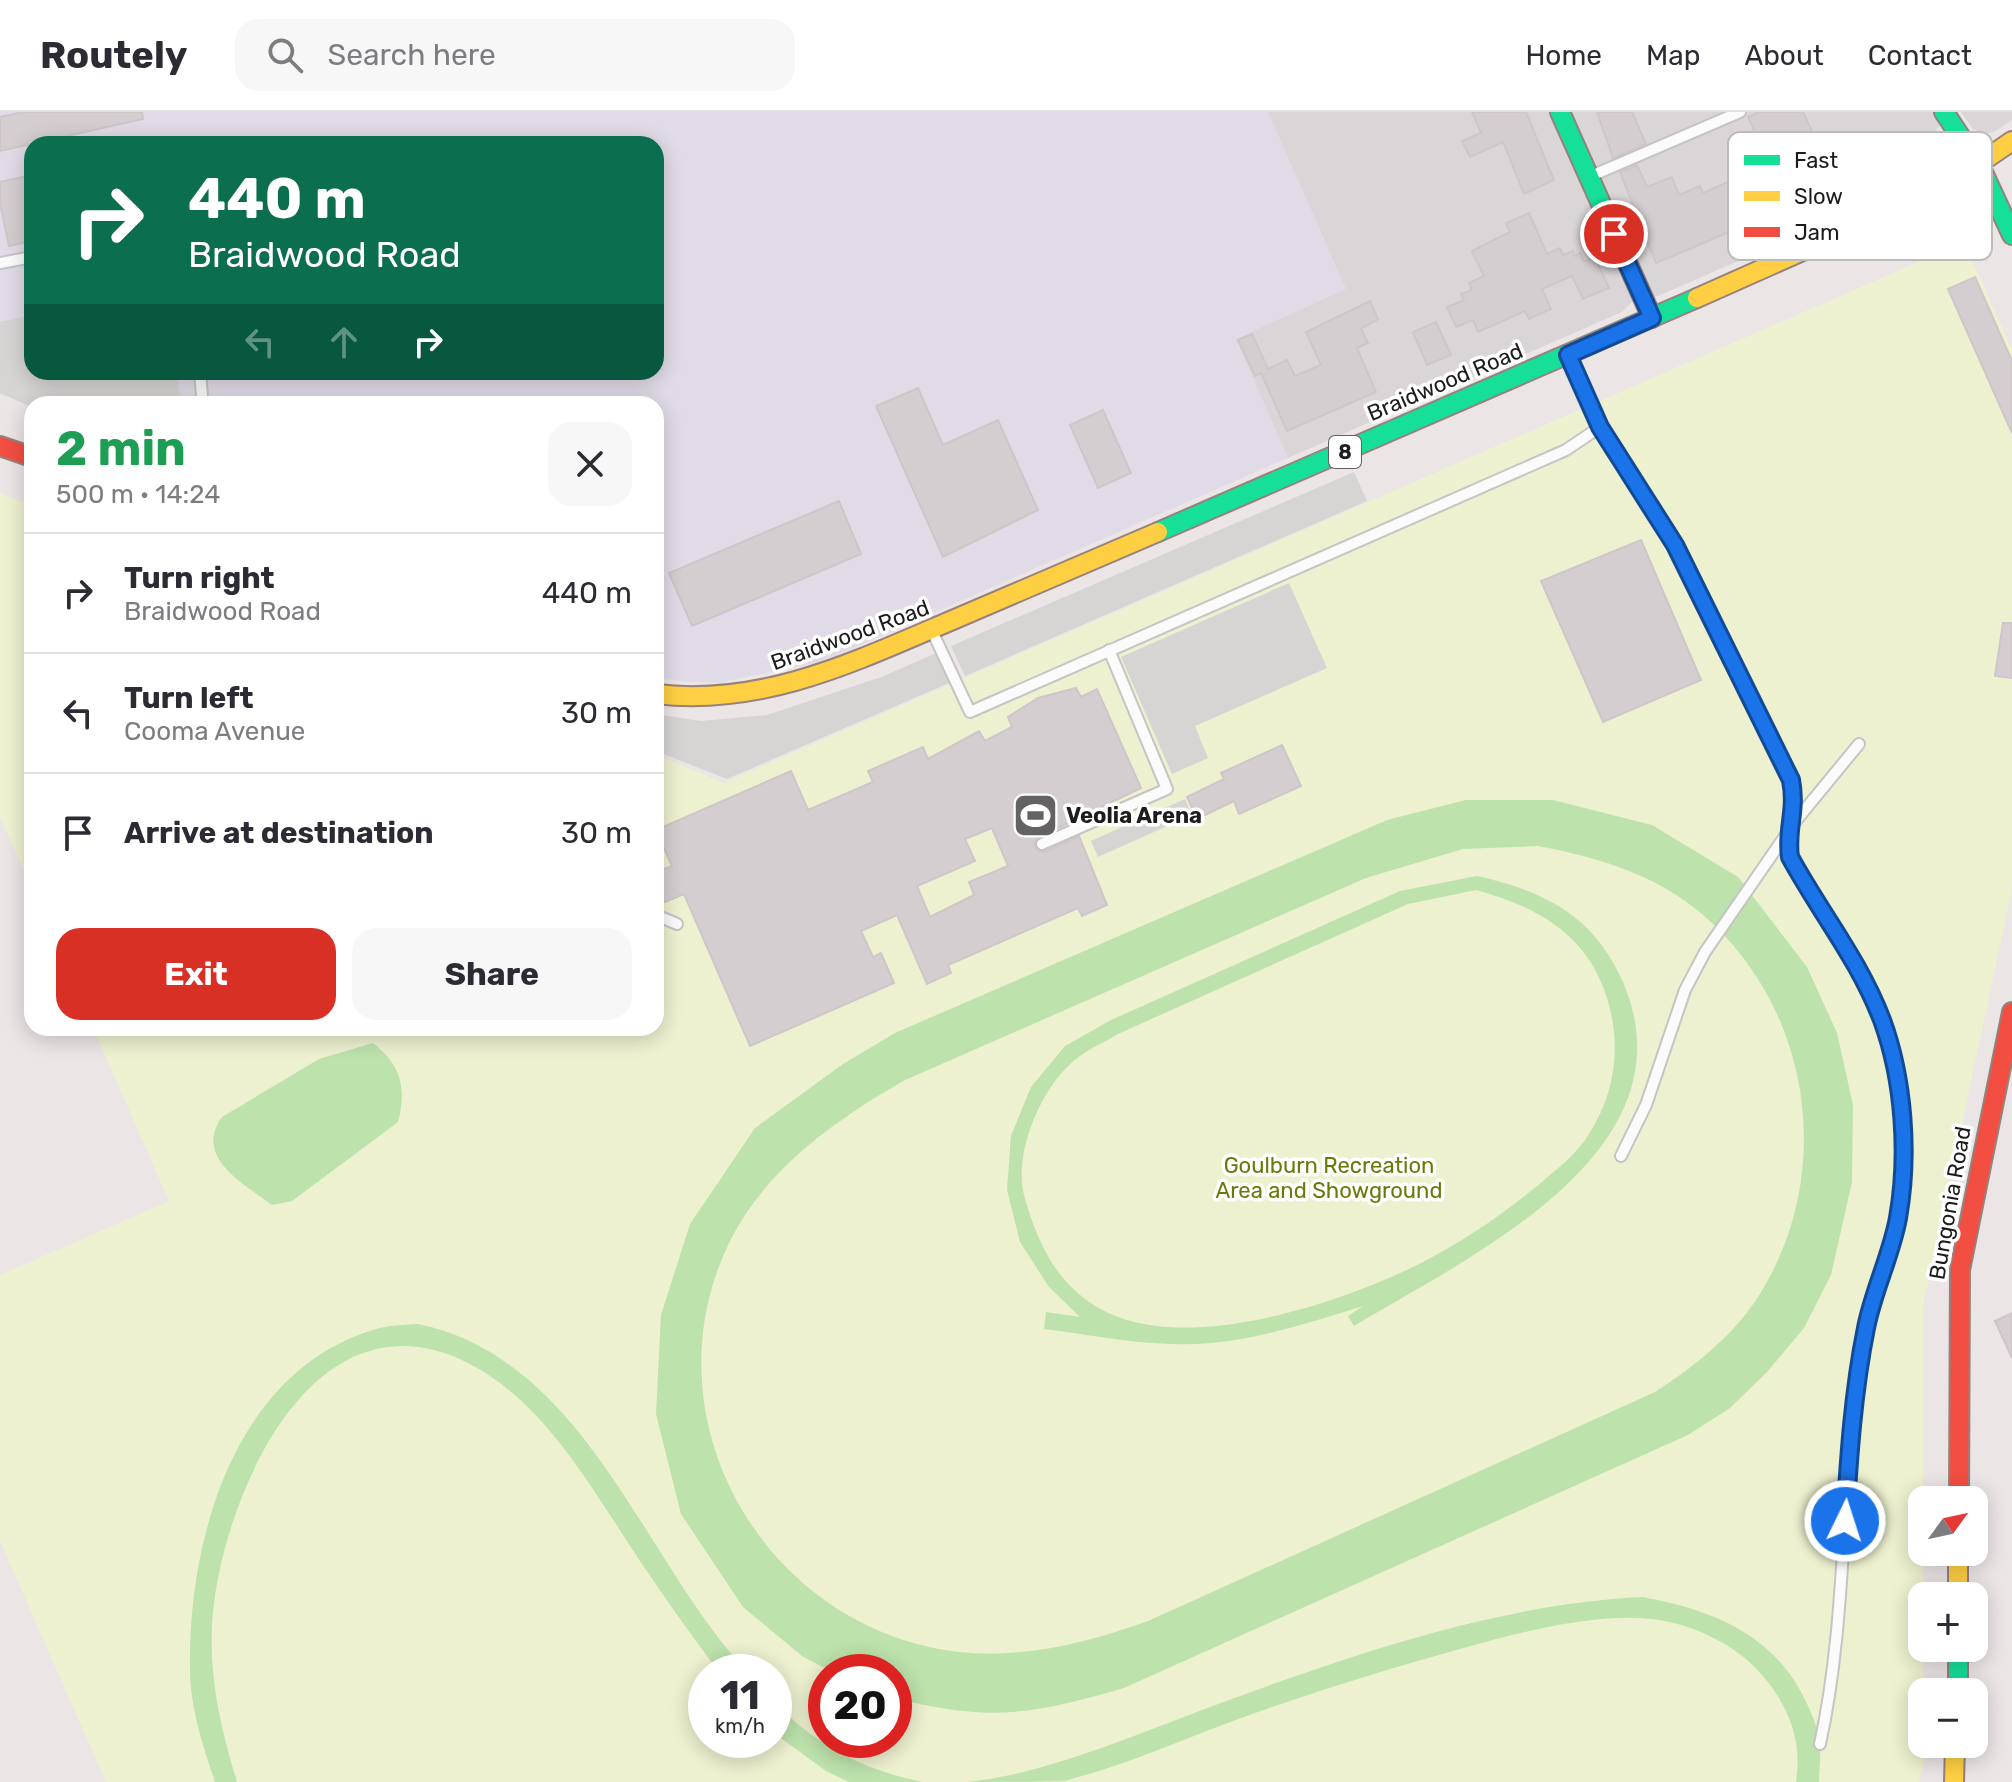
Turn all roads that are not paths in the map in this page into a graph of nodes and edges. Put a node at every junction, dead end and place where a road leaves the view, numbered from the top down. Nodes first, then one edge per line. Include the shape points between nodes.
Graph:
1 (1560, 112) edge
2 (1740, 112) edge
3 (1944, 112) edge
4 (1957, 132) edge
5 (2012, 141) edge
6 (1992, 157) edge
7 (1588, 177) junction
8 (1992, 192) edge
9 (2012, 235) edge
10 (24, 258) edge
11 (1782, 260) edge
12 (0, 263) edge
13 (1652, 318) junction
14 (1568, 355) junction
15 (1600, 427) junction
16 (0, 446) edge
17 (24, 454) edge
18 (932, 631) junction
19 (1109, 650) junction
20 (664, 694) edge
21 (1859, 744) dead end
22 (1794, 823) junction
23 (1787, 836) junction
24 (1042, 844) dead end
25 (664, 918) edge
26 (677, 924) dead end
27 (2012, 1012) edge
28 (1621, 1156) dead end
29 (1959, 1486) edge
30 (1820, 1744) dead end
31 (1955, 1758) edge
32 (1954, 1782) edge

1 - 7 main road
2 - 7 lane
3 - 4 main road
5 - 6 main road, Braidwood Road / 8
7 - 13 main road
8 - 9 main road
10 - 12 lane
11 - 13 main road, Braidwood Road / 8
13 - 14 main road, Braidwood Road / 8
14 - 15 lane
14 - 18 main road, Braidwood Road / 8
15 - 19 lane via 1566,450
15 - 22 lane via 1675,545 1781,761 1795,800
16 - 17 main road
18 - 19 lane via 970,712
18 - 20 main road, Braidwood Road / 8 via 770,691 720,698
19 - 24 lane via 1167,789
21 - 22 lane
22 - 23 lane
23 - 28 lane via 1705,952 1685,990 1646,1105
23 - 30 lane via 1790,857 1837,929 1883,1023 1895,1070 1904,1172 1898,1220 1859,1365 1840,1622
25 - 26 lane
27 - 29 main road, Bungonia Road via 1960,1270
31 - 32 main road

